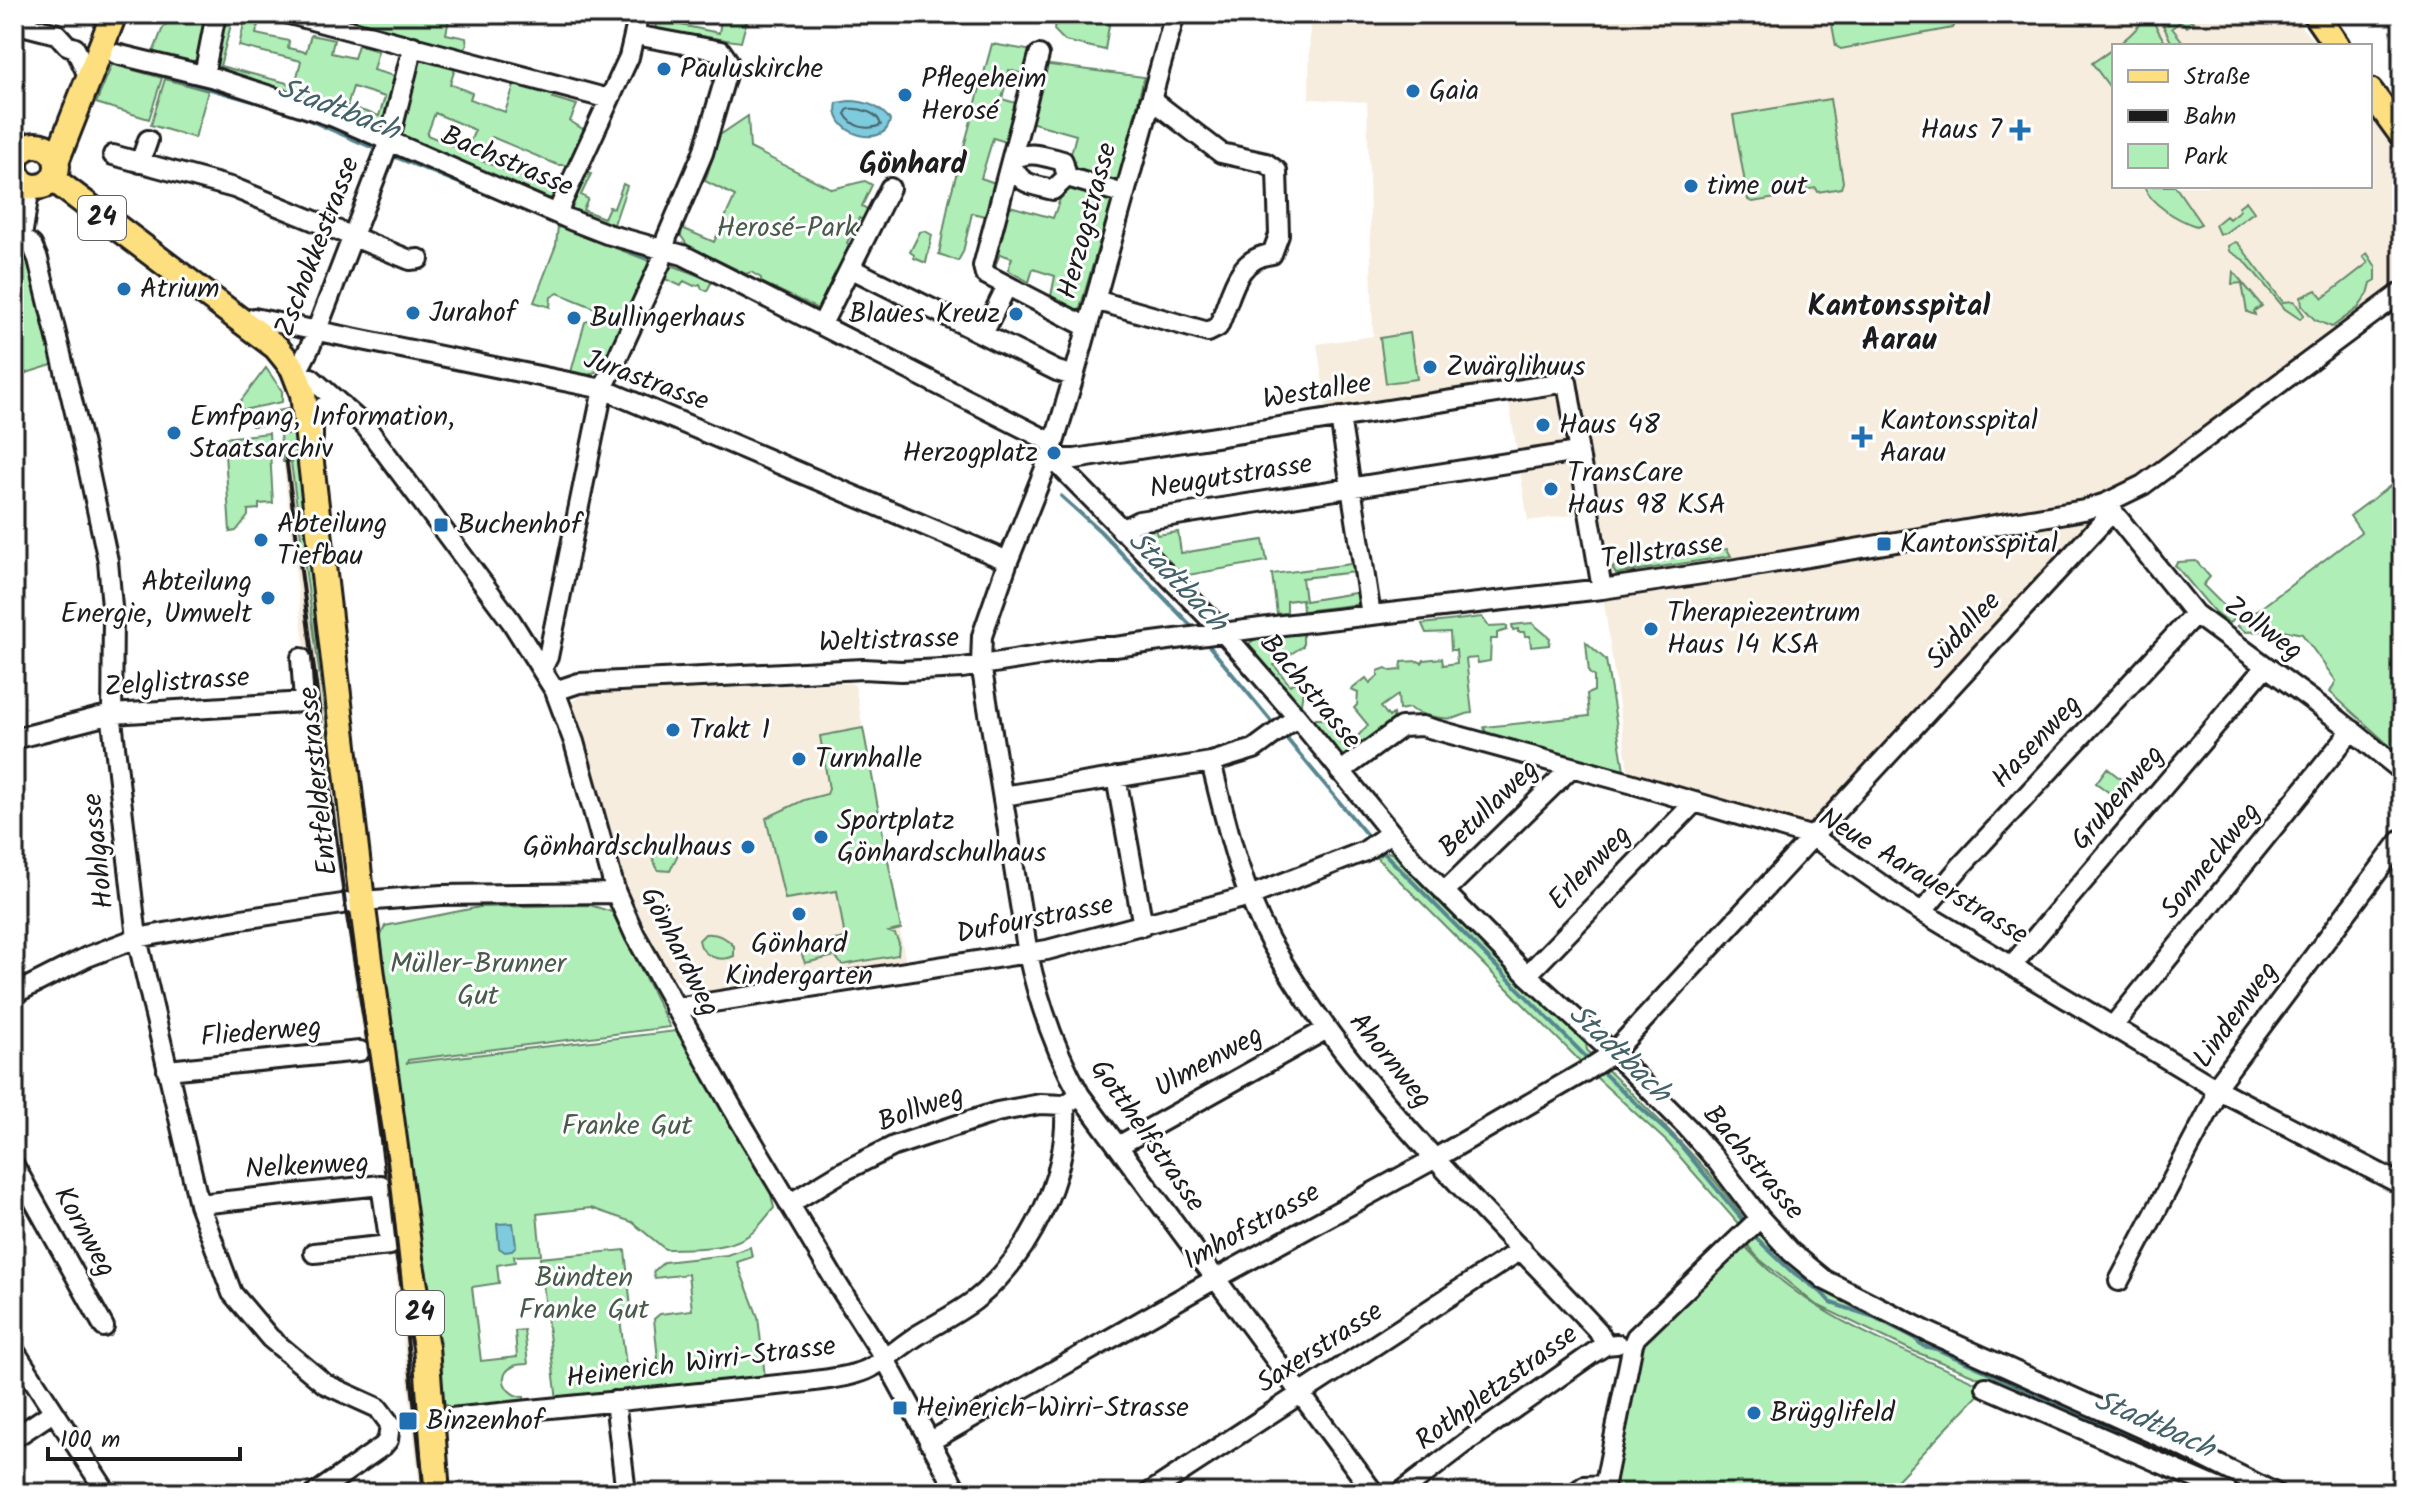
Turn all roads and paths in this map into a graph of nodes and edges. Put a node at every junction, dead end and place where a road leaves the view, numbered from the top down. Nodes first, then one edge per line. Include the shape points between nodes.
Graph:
1 (114, 14) edge
2 (216, 14) edge
3 (289, 14) edge
4 (639, 14) edge
5 (1175, 14) edge
6 (2315, 14) edge
7 (14, 23) edge
8 (635, 35) junction
9 (2336, 44) edge
10 (413, 46) junction
11 (116, 54) dead end
12 (1039, 55) dead end
13 (204, 75) junction
14 (89, 78) junction
15 (2372, 94) edge
16 (609, 99) junction
17 (1150, 101) junction
18 (75, 108) junction
19 (2402, 135) edge
20 (148, 140) dead end
21 (22, 150) edge
22 (386, 150) junction
23 (113, 155) dead end
24 (1011, 161) junction
25 (140, 163) junction
26 (46, 175) junction
27 (1067, 177) junction
28 (890, 188) dead end
29 (1124, 194) junction
30 (557, 213) junction
31 (18, 238) edge
32 (352, 238) junction
33 (664, 248) junction
34 (419, 259) dead end
35 (850, 268) junction
36 (1007, 286) junction
37 (2402, 292) edge
38 (1095, 300) junction
39 (248, 324) junction
40 (822, 324) junction
41 (1087, 327) junction
42 (317, 330) junction
43 (983, 334) junction
44 (296, 374) junction
45 (1074, 376) junction
46 (603, 389) junction
47 (342, 405) junction
48 (1340, 417) junction
49 (311, 449) junction
50 (1051, 450) junction
51 (1577, 452) junction
52 (1071, 467) junction
53 (1351, 486) junction
54 (2109, 508) junction
55 (1121, 530) junction
56 (1008, 561) junction
57 (1602, 589) junction
58 (2195, 614) junction
59 (1371, 615) junction
60 (1217, 634) junction
61 (301, 658) dead end
62 (981, 664) junction
63 (2265, 667) junction
64 (542, 669) junction
65 (555, 691) junction
66 (112, 714) junction
67 (1288, 724) junction
68 (2352, 730) junction
69 (14, 739) edge
70 (1211, 762) junction
71 (1572, 767) junction
72 (2402, 771) edge
73 (1340, 772) junction
74 (1116, 777) junction
75 (1003, 796) junction
76 (1695, 802) junction
77 (1813, 837) junction
78 (2402, 839) edge
79 (1378, 842) junction
80 (1444, 892) junction
81 (616, 893) junction
82 (1250, 896) junction
83 (362, 901) junction
84 (1923, 911) junction
85 (1143, 926) junction
86 (137, 938) junction
87 (1028, 954) junction
88 (2013, 964) junction
89 (1527, 975) junction
90 (14, 994) edge
91 (675, 1008) junction
92 (2113, 1026) junction
93 (1327, 1029) junction
94 (360, 1051) dead end
95 (1608, 1057) junction
96 (167, 1070) junction
97 (2215, 1088) junction
98 (1072, 1100) junction
99 (1118, 1146) junction
100 (1434, 1159) junction
101 (14, 1165) edge
102 (2402, 1185) edge
103 (199, 1204) junction
104 (789, 1204) junction
105 (1760, 1218) junction
106 (1522, 1249) junction
107 (314, 1253) dead end
108 (1215, 1279) junction
109 (2119, 1281) dead end
110 (104, 1327) dead end
111 (1633, 1344) junction
112 (1606, 1345) junction
113 (14, 1350) edge
114 (885, 1359) junction
115 (1986, 1387) dead end
116 (1302, 1393) junction
117 (615, 1401) junction
118 (53, 1412) junction
119 (431, 1420) junction
120 (14, 1438) edge
121 (929, 1442) junction
122 (1604, 1489) edge
123 (107, 1493) edge
124 (316, 1493) edge
125 (437, 1493) edge
126 (626, 1493) edge
127 (958, 1493) edge
128 (1149, 1493) edge
129 (1374, 1493) edge
130 (1400, 1493) edge
131 (1575, 1493) edge
132 (2229, 1493) edge
133 (2275, 1493) edge

1 - 14 main road
2 - 13 street
3 - 10 street
4 - 8 street
5 - 17 street, Herzogstrasse
6 - 9 main road
7 - 14 street via 57,34 75,48
8 - 16 street
8 - 33 street via 721,51 728,61 703,153
10 - 16 street
10 - 22 street, Zschokkestrasse
11 - 13 street, Bachstrasse
12 - 24 street
13 - 22 street, Bachstrasse via 334,117
14 - 18 main road
15 - 19 main road
16 - 30 street
17 - 29 street, Herzogstrasse
17 - 38 street via 1221,153 1266,163 1277,171 1279,235 1272,254 1245,264 1218,327 1208,332
18 - 21 main road
18 - 26 main road
20 - 25 street
21 - 26 main road, Entfelderstrasse via 45,146
21 - 26 main road via 16,173
22 - 30 street, Bachstrasse
22 - 32 street, Zschokkestrasse
23 - 25 street
24 - 27 street via 1032,153 1063,161
24 - 27 street via 1024,182 1053,190
24 - 36 street via 983,266 985,274
25 - 32 street via 234,188
26 - 31 street, Hohlgasse
26 - 39 main road, Entfelderstrasse / 24
27 - 29 street
28 - 35 street
29 - 38 street, Herzogstrasse
30 - 33 street, Bachstrasse via 607,234
31 - 66 street, Hohlgasse via 32,245 38,259 105,548 113,618
32 - 34 street
32 - 42 street, Zschokkestrasse
33 - 40 street, Bachstrasse
33 - 46 street
35 - 40 street
35 - 43 street
36 - 41 street
36 - 43 street
37 - 54 street, Südallee
38 - 41 street, Herzogstrasse
39 - 42 street, Jurastrasse via 254,318
39 - 44 main road, Entfelderstrasse / 24 via 276,347
40 - 50 street, Bachstrasse via 1030,430
41 - 45 street, Herzogstrasse
42 - 44 street, Zschokkestrasse
42 - 46 street, Jurastrasse
43 - 45 street
44 - 47 street, Gönhardweg via 311,378
44 - 49 main road, Entfelderstrasse / 24
45 - 50 street, Herzogstrasse
46 - 56 street, Jurastrasse
46 - 64 street
47 - 49 street via 323,407 313,421
47 - 64 street, Gönhardweg via 414,488
48 - 51 street, Westallee via 1567,382
48 - 52 street, Westallee
48 - 53 street, Neugutstrasse
49 - 83 main road, Entfelderstrasse / 24
50 - 52 street
50 - 56 street, Gotthelfstrasse
51 - 53 street, Neugutstrasse
51 - 57 street
52 - 55 street, Bachstrasse
53 - 55 street, Neugutstrasse via 1139,521
53 - 59 street, Neugutstrasse
54 - 57 street, Tellstrasse
54 - 58 street, Zollweg
54 - 77 street, Südallee
55 - 60 street, Bachstrasse
56 - 62 street, Gotthelfstrasse via 982,636
57 - 59 street, Tellstrasse
58 - 63 street, Zollweg
58 - 84 street, Hasenweg
59 - 60 street, Tellstrasse
60 - 62 street, Weltistrasse
60 - 67 street, Bachstrasse
61 - 66 street, Zelglistrasse via 304,702
62 - 65 street, Weltistrasse via 579,683
62 - 75 street, Gotthelfstrasse
63 - 68 street, Zollweg
63 - 88 street, Grubenweg
64 - 65 street, Gönhardweg
65 - 81 street, Gönhardweg
66 - 69 street, Zelglistrasse
66 - 86 street, Hohlgasse
67 - 70 street via 1254,749
67 - 73 street, Bachstrasse
68 - 72 street, Zollweg
68 - 92 street, Sonneckweg
70 - 74 street
70 - 82 street, Ahornweg
71 - 73 street, Neue Aarauerstrasse via 1412,725 1401,727
71 - 76 street, Neue Aarauerstrasse
71 - 80 street, Betullaweg
73 - 79 street, Bachstrasse
74 - 75 street
74 - 85 street
75 - 87 street, Gotthelfstrasse
76 - 77 street, Neue Aarauerstrasse
76 - 89 street, Erlenweg
77 - 84 street, Neue Aarauerstrasse
77 - 95 street, Südallee
78 - 97 street, Lindenweg
79 - 80 street, Bachstrasse
79 - 82 street, Dufourstrasse
80 - 89 street, Bachstrasse
81 - 83 street
81 - 91 street, Gönhardweg
82 - 85 street, Dufourstrasse
82 - 93 street, Ahornweg via 1270,940
83 - 86 street
83 - 119 main road, Entfelderstrasse / 24 via 426,1347
84 - 88 street, Neue Aarauerstrasse
85 - 87 street, Dufourstrasse
86 - 90 street
86 - 96 street, Hohlgasse
87 - 91 street, Dufourstrasse
87 - 98 street, Gotthelfstrasse
88 - 92 street, Neue Aarauerstrasse
89 - 95 street, Bachstrasse
91 - 104 street, Gönhardweg
92 - 97 street, Neue Aarauerstrasse
93 - 99 street, Ulmenweg
93 - 100 street, Ahornweg
94 - 96 street, Fliederweg
95 - 100 street, Imhofstrasse
95 - 105 street, Bachstrasse via 1716,1160
96 - 103 street, Hohlgasse
97 - 102 street, Neue Aarauerstrasse
97 - 109 street, Lindenweg via 2213,1103
98 - 99 street, Gotthelfstrasse
98 - 104 street, Bollweg via 957,1123 894,1146
98 - 114 street, Heinerich Wirri-Strasse via 1049,1195 1017,1256 976,1300
99 - 108 street, Gotthelfstrasse
100 - 106 street, Ahornweg
100 - 108 street, Imhofstrasse
101 - 110 street, Kornweg
103 - 107 street, Nelkenweg via 381,1185 390,1245
103 - 124 street, Hohlgasse via 232,1293 270,1338 325,1384 386,1415 390,1433 383,1446
104 - 114 street, Gönhardweg
105 - 111 street
105 - 133 street, Bachstrasse via 1825,1280
106 - 112 street, Ahornweg
106 - 116 street, Saxerstrasse
108 - 116 street, Gotthelfstrasse
108 - 121 street, Imhofstrasse
111 - 112 street, Rothpletzstrasse
111 - 122 street
112 - 130 street, Rothpletzstrasse
113 - 118 street
114 - 117 street, Heinerich Wirri-Strasse via 870,1369 835,1378
114 - 121 street, Gönhardweg
115 - 132 street
116 - 128 street, Saxerstrasse
116 - 129 street, Gotthelfstrasse
117 - 119 street, Heinerich Wirri-Strasse
117 - 126 street
118 - 120 street
118 - 123 street
119 - 125 main road, Entfelderstrasse / 24
121 - 127 street, Gönhardweg
122 - 131 street via 1584,1486

